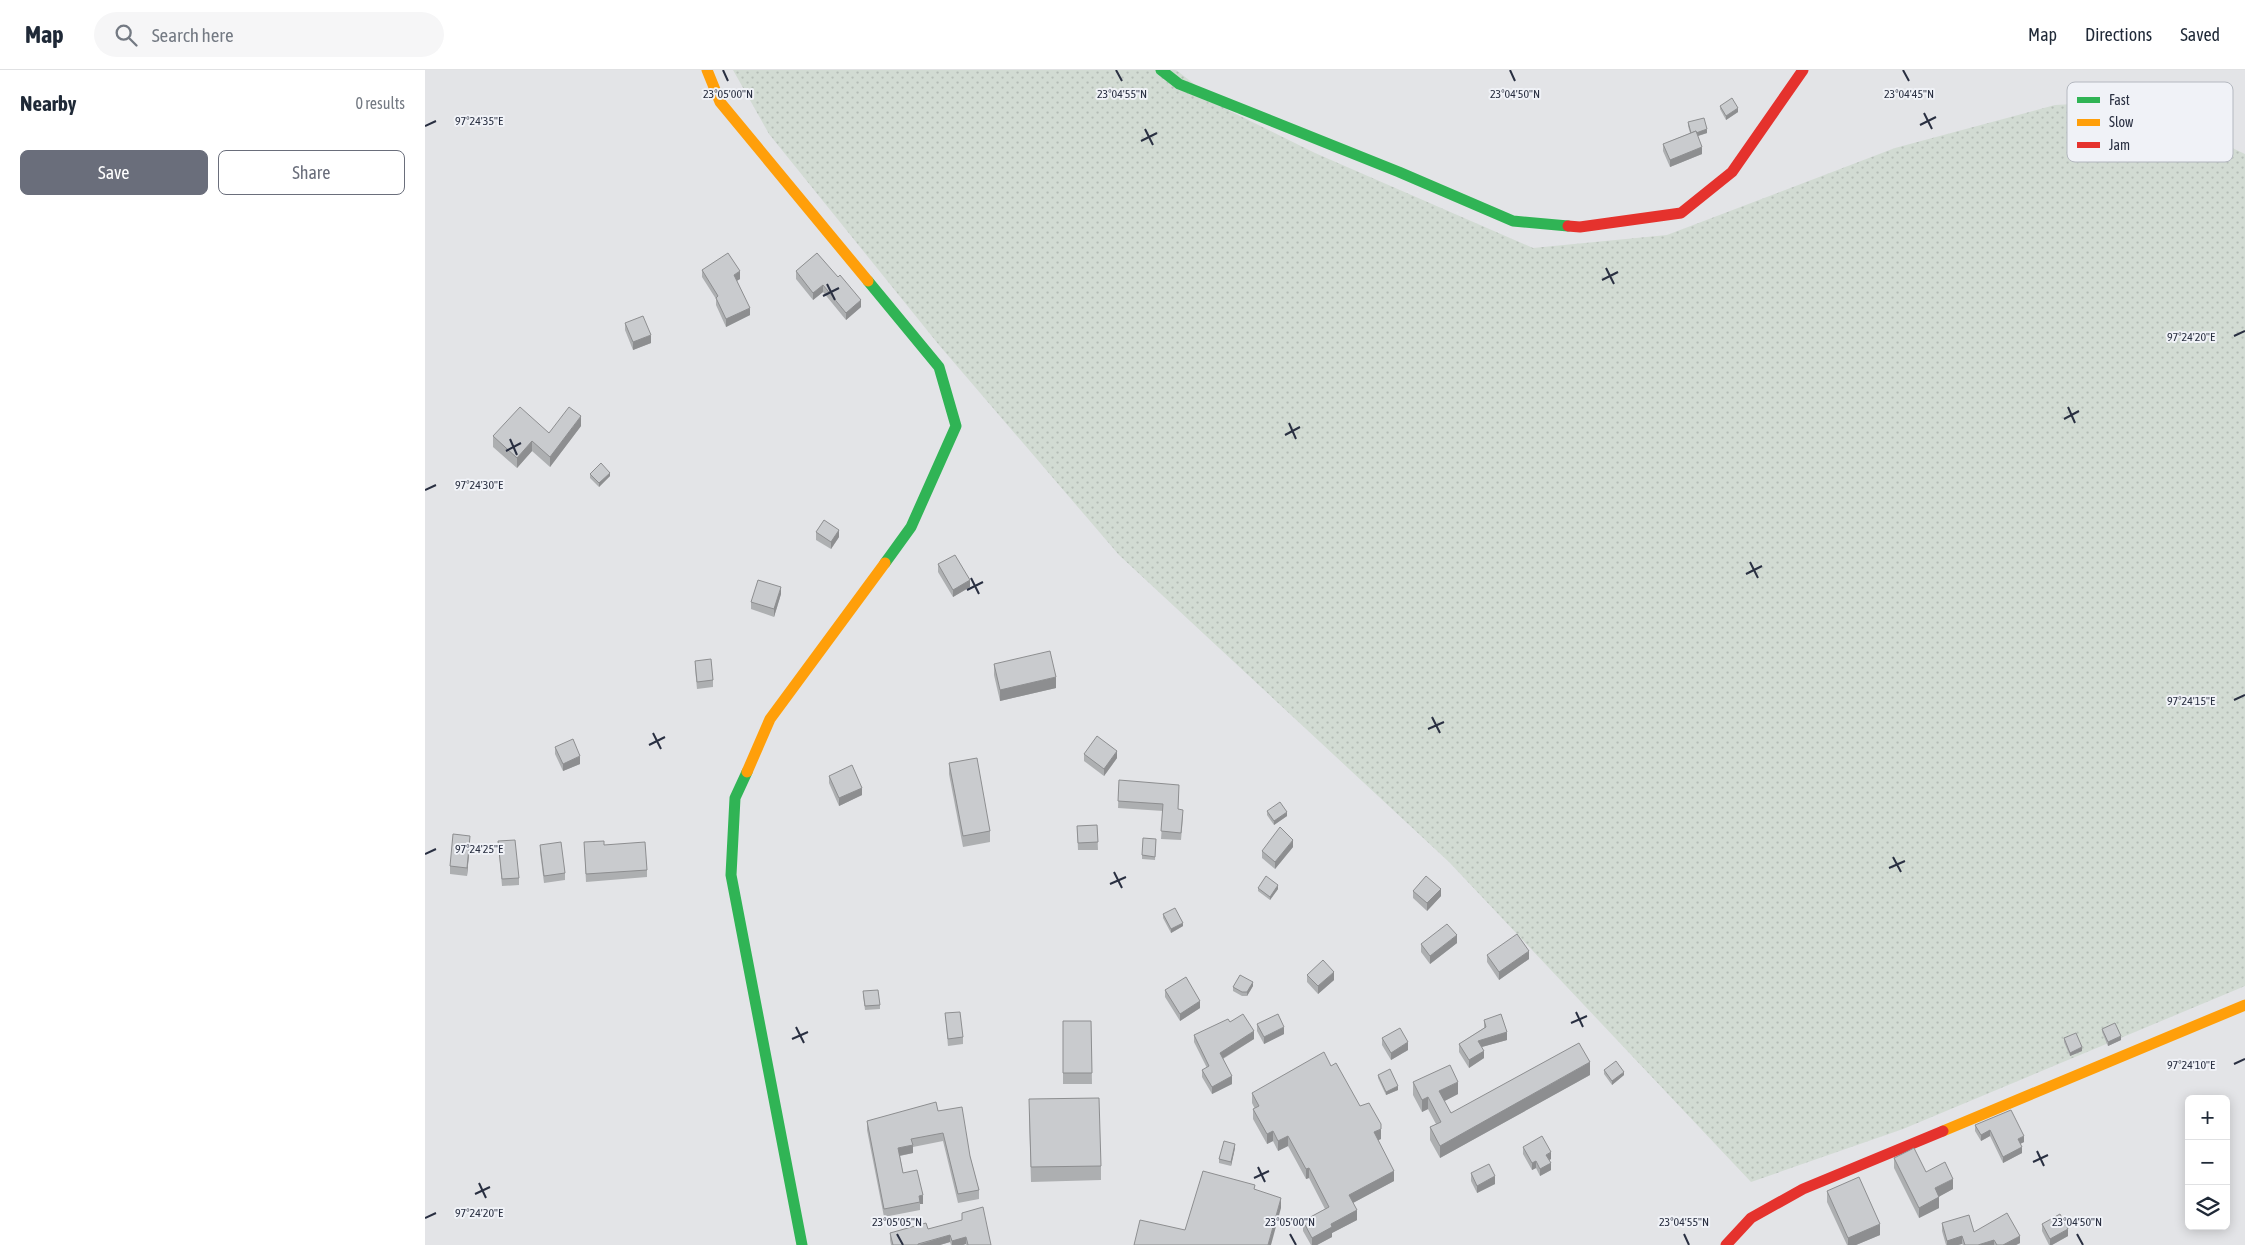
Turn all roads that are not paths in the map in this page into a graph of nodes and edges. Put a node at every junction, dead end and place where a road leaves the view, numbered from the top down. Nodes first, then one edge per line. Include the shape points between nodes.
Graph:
1 (707, 70) edge
2 (1161, 70) edge
3 (1803, 70) edge
4 (2245, 1005) edge
5 (801, 1245) edge
6 (1726, 1245) edge

1 - 5 main road via 720,102 939,367 956,426 911,527 770,719 735,798 731,875
2 - 3 main road via 1179,84 1513,221 1581,227 1681,213 1732,172
4 - 6 main road via 1803,1189 1751,1218

